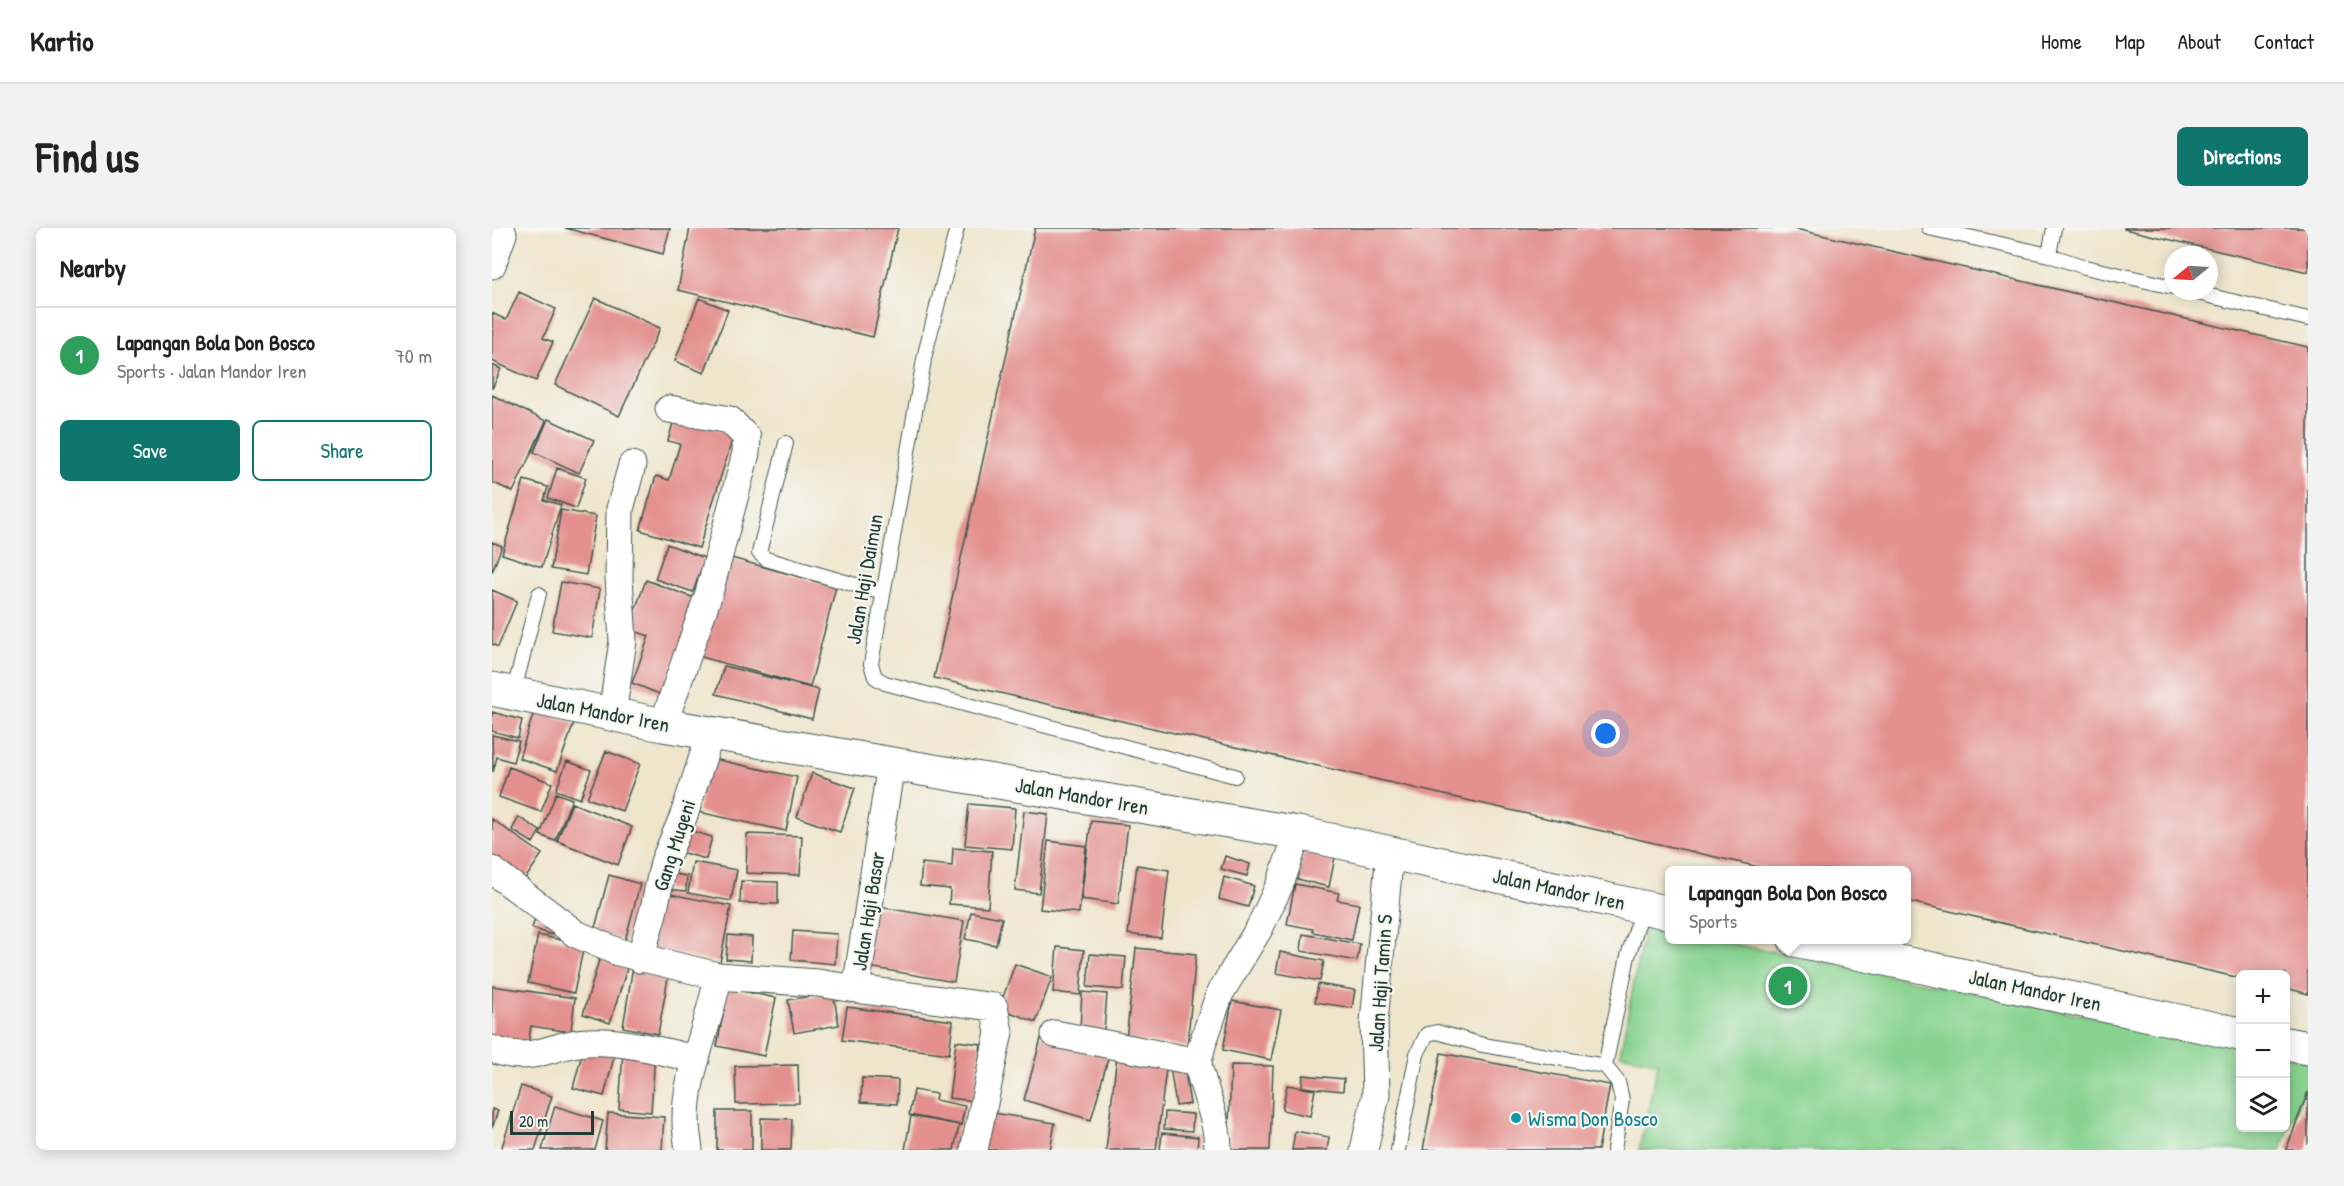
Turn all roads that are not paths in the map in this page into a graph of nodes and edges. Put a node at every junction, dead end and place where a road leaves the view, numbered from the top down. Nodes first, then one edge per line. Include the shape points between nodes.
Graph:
1 (957, 228) edge
2 (1929, 228) edge
3 (2054, 228) edge
4 (503, 234) dead end
5 (2049, 255) junction
6 (492, 265) edge
7 (2164, 285) edge
8 (2218, 298) edge
9 (2308, 319) edge
10 (669, 409) dead end
11 (786, 443) dead end
12 (632, 465) dead end
13 (883, 592) junction
14 (539, 594) dead end
15 (503, 691) edge
16 (612, 714) junction
17 (663, 725) junction
18 (711, 732) junction
19 (891, 764) junction
20 (1235, 776) dead end
21 (1298, 833) junction
22 (1390, 852) junction
23 (492, 870) edge
24 (1656, 910) edge
25 (1818, 944) edge
26 (640, 959) junction
27 (718, 976) junction
28 (856, 989) junction
29 (2236, 1033) edge
30 (1055, 1034) dead end
31 (2290, 1045) edge
32 (2308, 1048) edge
33 (492, 1049) edge
34 (696, 1059) junction
35 (1198, 1062) junction
36 (1605, 1066) junction
37 (689, 1150) edge
38 (974, 1150) edge
39 (1218, 1150) edge
40 (1364, 1150) edge
41 (1398, 1150) edge
42 (1614, 1150) edge

1 - 13 lane, Jalan Haji Daimun via 925,354
2 - 5 lane
3 - 5 lane
4 - 6 street
5 - 7 lane
8 - 9 lane
10 - 17 street via 730,420 747,438 709,593
11 - 13 lane via 759,553 766,560
12 - 16 street via 620,509 623,641
13 - 20 lane, Jalan Haji Daimun via 871,664 875,677
14 - 15 lane
15 - 16 street, Jalan Mandor Iren
16 - 17 street, Jalan Mandor Iren
17 - 18 street, Jalan Mandor Iren
18 - 19 street, Jalan Mandor Iren
18 - 26 street, Gang Mugeni via 664,862
19 - 21 street, Jalan Mandor Iren
19 - 28 street, Jalan Haji Basar
21 - 22 street, Jalan Mandor Iren
21 - 35 street via 1260,927 1220,993
22 - 24 street, Jalan Mandor Iren
22 - 40 street, Jalan Haji Tamin S via 1374,1022 1376,1095
23 - 26 street via 576,934
24 - 36 lane via 1628,956
25 - 29 street, Jalan Mandor Iren
26 - 27 street
27 - 28 street
27 - 34 street
28 - 38 street, Jalan Haji Basar via 994,1007 999,1032
30 - 35 street
31 - 32 street
33 - 34 street via 520,1055 540,1054 584,1042 601,1042
34 - 37 street via 686,1121
35 - 39 street via 1215,1121
36 - 41 lane via 1483,1046 1437,1032 1427,1034 1417,1054
36 - 42 lane via 1618,1082 1622,1100

